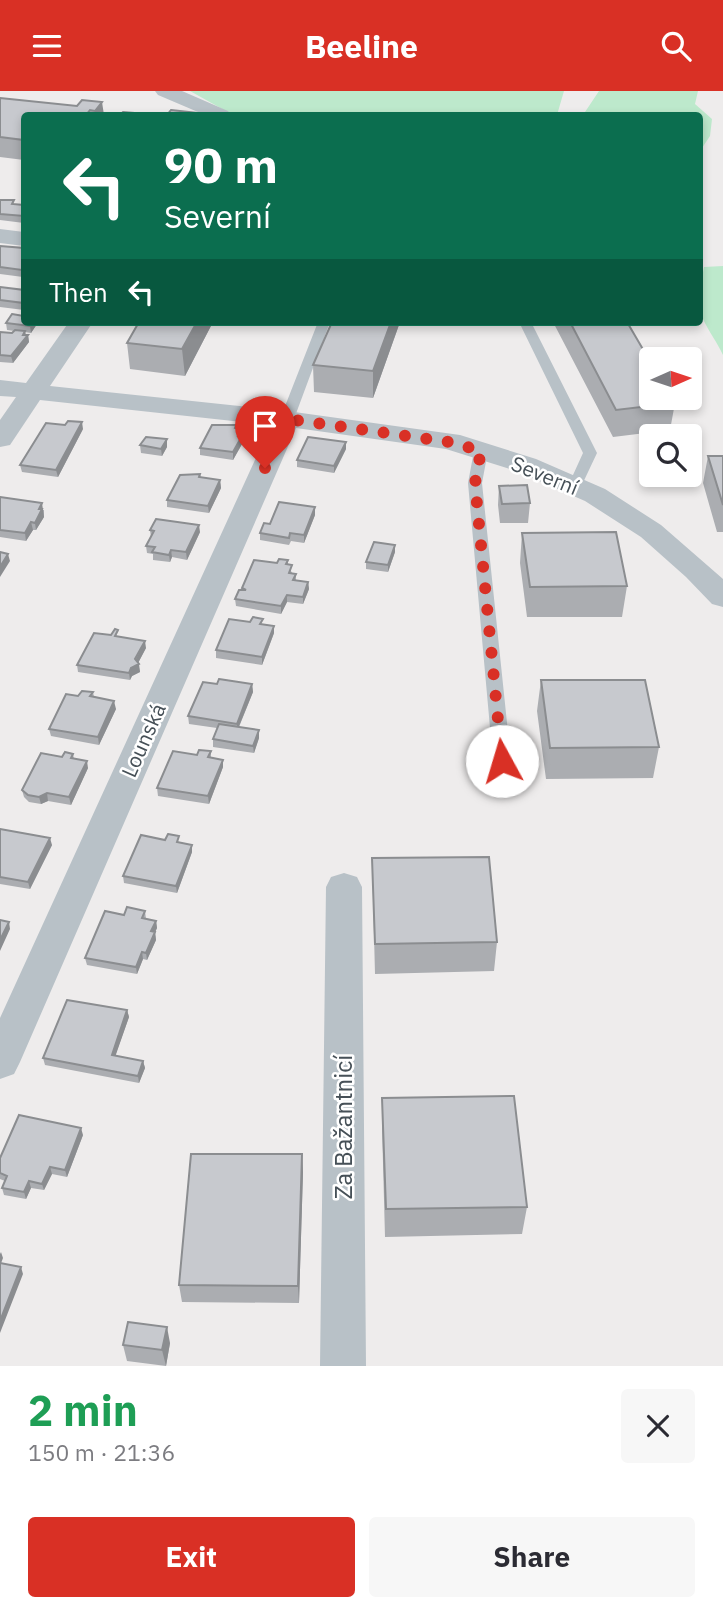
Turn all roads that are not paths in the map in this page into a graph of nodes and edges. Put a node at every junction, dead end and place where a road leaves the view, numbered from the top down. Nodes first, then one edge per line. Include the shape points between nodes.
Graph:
1 (165, 91) edge
2 (214, 112) edge
3 (0, 236) edge
4 (21, 239) edge
5 (78, 326) edge
6 (322, 326) edge
7 (527, 326) edge
8 (0, 388) edge
9 (32, 392) junction
10 (287, 419) junction
11 (0, 439) edge
12 (481, 451) junction
13 (575, 487) junction
14 (723, 597) edge
15 (502, 761) dead end
16 (344, 887) dead end
17 (0, 1062) edge
18 (343, 1366) edge

1 - 2 street
3 - 4 street
5 - 9 street
6 - 10 lane
7 - 13 lane via 590,453
8 - 9 street, Severní
9 - 10 street, Severní
9 - 11 street
10 - 12 street, Severní via 450,442
10 - 17 street, Lounská
12 - 13 street, Severní
12 - 15 lane via 475,483
13 - 14 street, Severní via 651,531
16 - 18 street, Za Bažantnicí

